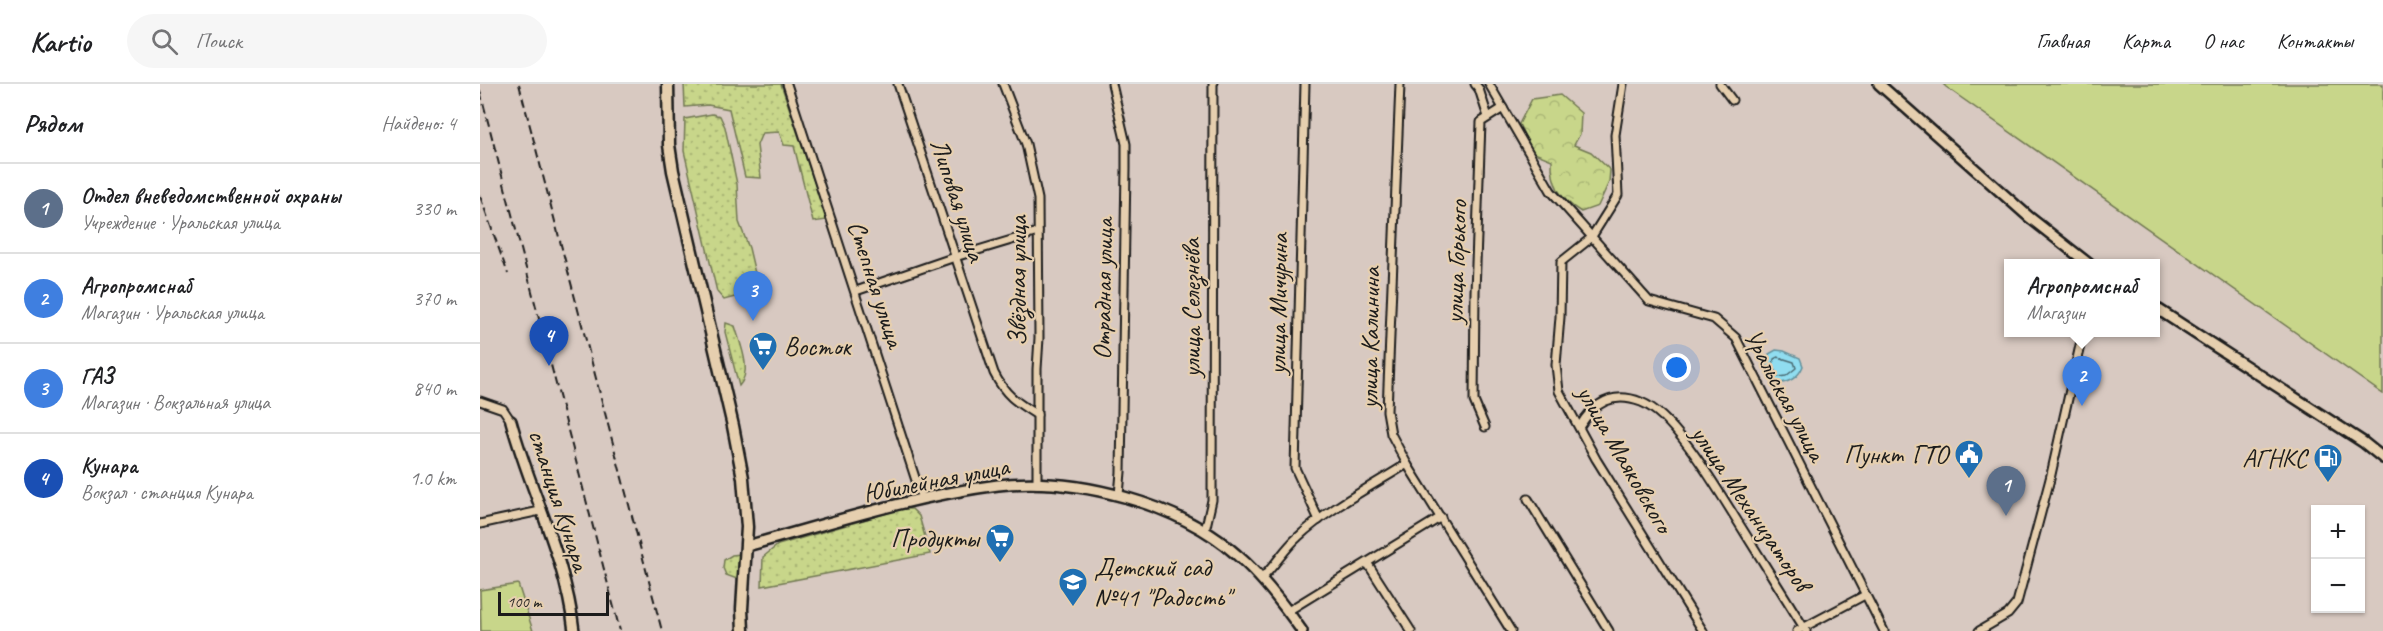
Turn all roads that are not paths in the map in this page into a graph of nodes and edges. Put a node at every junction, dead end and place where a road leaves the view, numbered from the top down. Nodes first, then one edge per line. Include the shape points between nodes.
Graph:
1 (668, 84) edge
2 (787, 84) edge
3 (898, 84) edge
4 (1003, 84) edge
5 (1112, 84) edge
6 (1213, 84) edge
7 (1305, 84) edge
8 (1400, 84) edge
9 (1475, 84) edge
10 (1489, 84) edge
11 (1623, 84) edge
12 (1720, 84) edge
13 (1879, 84) edge
14 (1731, 100) dead end
15 (1503, 108) junction
16 (1488, 117) junction
17 (1038, 232) junction
18 (1591, 238) junction
19 (955, 256) junction
20 (2083, 259) edge
21 (856, 291) junction
22 (2160, 311) edge
23 (2082, 337) edge
24 (480, 400) edge
25 (1037, 415) junction
26 (511, 421) joint
27 (1580, 426) junction
28 (1485, 428) dead end
29 (2383, 458) edge
30 (1407, 464) junction
31 (1037, 484) junction
32 (1119, 495) junction
33 (922, 499) junction
34 (1528, 499) dead end
35 (540, 510) junction
36 (1441, 517) junction
37 (1319, 520) junction
38 (480, 524) edge
39 (1205, 531) junction
40 (747, 546) junction
41 (1368, 564) junction
42 (1261, 579) junction
43 (1865, 595) junction
44 (1288, 611) junction
45 (1802, 630) edge
46 (574, 631) edge
47 (743, 631) edge
48 (1302, 631) edge
49 (1411, 631) edge
50 (1510, 631) edge
51 (1609, 631) edge
52 (1703, 631) edge
53 (1884, 631) edge
54 (1979, 631) edge

1 - 40 main road via 669,146 737,447 746,502
2 - 21 street, Степная улица
3 - 19 street, Липовая улица
4 - 17 street, Звёздная улица via 1032,162
5 - 32 street, Отрадная улица via 1126,144
6 - 39 street, улица Селезнёва via 1212,500
7 - 37 street, улица Мичурина via 1295,468
8 - 30 street, улица Калинина via 1388,411 1391,434
9 - 16 street
10 - 15 street, Уральская улица
11 - 18 street via 1615,135 1618,195
12 - 14 street
13 - 20 street via 2029,217
15 - 16 street
15 - 18 street, Уральская улица via 1551,191
16 - 28 street, улица Горького via 1481,122 1473,359 1474,401
17 - 19 street
17 - 25 street, Звёздная улица
18 - 27 street, улица Маяковского via 1561,262 1559,391
18 - 43 street, Уральская улица via 1649,301 1714,320 1736,338
19 - 21 street
19 - 25 street, Липовая улица via 994,373 1016,402
21 - 33 street, Степная улица
22 - 29 street
23 - 54 street via 2017,603 2008,614
24 - 26 street, станция Кунара via 503,409
25 - 31 street, Звёздная улица
26 - 35 street, станция Кунара
27 - 45 street, улица Механизаторов via 1595,406 1606,399 1642,402 1665,419 1696,456
27 - 52 street, улица Маяковского via 1596,459
30 - 36 street, улица Калинина
30 - 37 street
31 - 32 street, Юбилейная улица
31 - 33 street, Юбилейная улица via 1000,485
32 - 39 street, Юбилейная улица
33 - 40 street, Юбилейная улица
34 - 51 street
35 - 38 street
35 - 46 street, станция Кунара via 561,572
36 - 41 street
36 - 50 street, улица Калинина
37 - 42 street via 1296,538
39 - 42 street, Юбилейная улица via 1237,554
40 - 47 main road
41 - 44 street
41 - 49 street
42 - 44 street, Юбилейная улица
43 - 45 street
43 - 53 street, Уральская улица
44 - 48 street, Юбилейная улица

